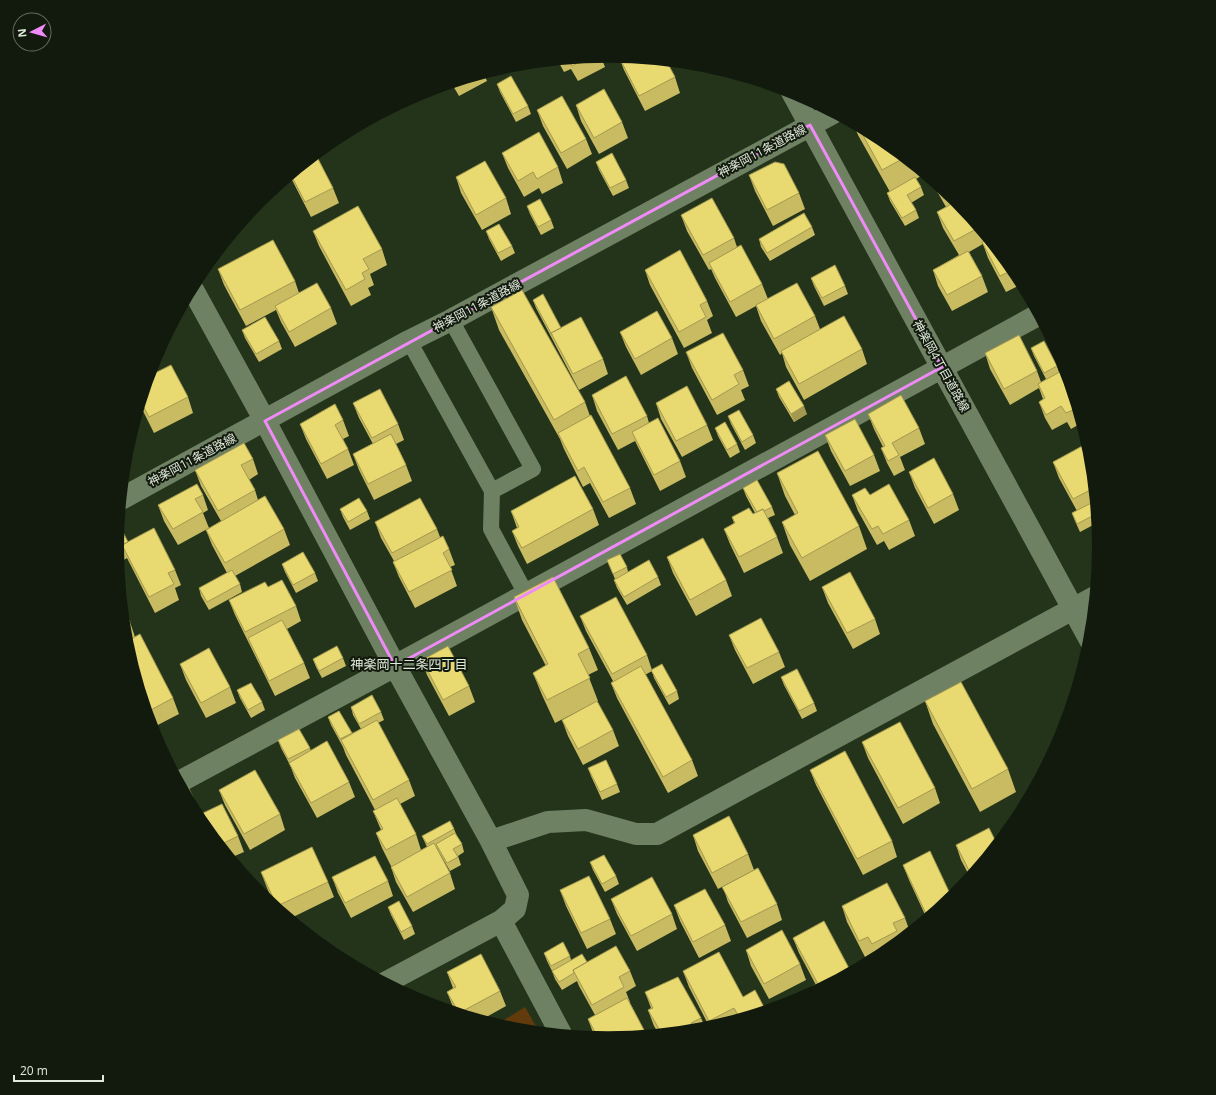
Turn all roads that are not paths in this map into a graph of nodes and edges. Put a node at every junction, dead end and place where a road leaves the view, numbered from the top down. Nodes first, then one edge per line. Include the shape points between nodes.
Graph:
1 (797, 102) edge
2 (827, 116) edge
3 (810, 125) junction
4 (195, 294) edge
5 (1034, 316) edge
6 (451, 320) junction
7 (409, 341) junction
8 (942, 367) junction
9 (265, 421) junction
10 (492, 491) junction
11 (127, 496) edge
12 (526, 594) junction
13 (1089, 600) edge
14 (1073, 608) junction
15 (1085, 630) edge
16 (395, 666) junction
17 (183, 780) edge
18 (491, 841) junction
19 (501, 922) junction
20 (391, 980) edge
21 (558, 1029) edge

1 - 3 street, 神楽岡4丁目道路線
2 - 3 street, 神楽岡11条道路線
3 - 6 street, 神楽岡11条道路線
3 - 8 street, 神楽岡4丁目道路線
4 - 9 street
5 - 8 street
6 - 7 street, 神楽岡11条道路線
6 - 10 lane via 533,468
7 - 9 street, 神楽岡11条道路線
7 - 10 lane
8 - 12 street
8 - 14 street, 神楽岡4丁目道路線
9 - 11 street, 神楽岡11条道路線
9 - 16 street
10 - 12 lane via 491,529
12 - 16 street
13 - 14 street
14 - 15 street, 神楽岡4丁目道路線
14 - 18 street via 657,834 636,834 586,820 548,822
16 - 17 street
16 - 18 street
18 - 19 street via 518,895 515,910
19 - 20 street
19 - 21 street

